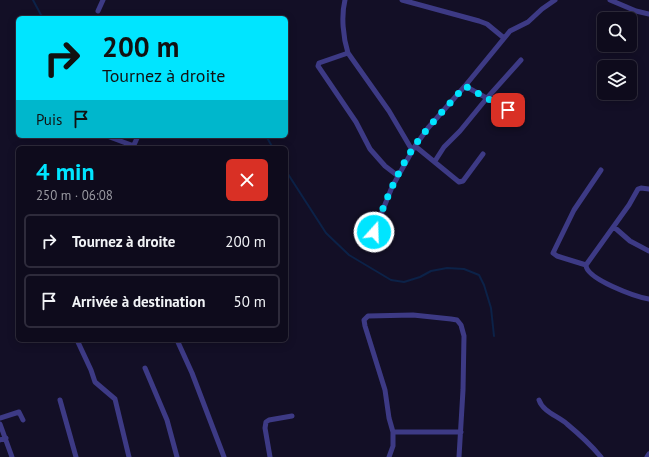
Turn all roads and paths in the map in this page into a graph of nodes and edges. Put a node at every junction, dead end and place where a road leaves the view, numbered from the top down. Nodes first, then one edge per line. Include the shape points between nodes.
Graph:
1 (104, 0) edge
2 (345, 0) edge
3 (402, 0) edge
4 (555, 0) edge
5 (610, 0) edge
6 (98, 11) dead end
7 (649, 14) edge
8 (504, 38) junction
9 (348, 53) junction
10 (521, 60) dead end
11 (465, 86) junction
12 (487, 98) junction
13 (518, 116) dead end
14 (112, 138) edge
15 (131, 146) edge
16 (414, 148) junction
17 (483, 154) dead end
18 (435, 161) junction
19 (601, 170) dead end
20 (398, 176) junction
21 (649, 189) edge
22 (614, 227) junction
23 (374, 232) dead end
24 (649, 251) edge
25 (586, 265) junction
26 (649, 300) edge
27 (78, 342) edge
28 (178, 342) edge
29 (145, 368) dead end
30 (60, 400) dead end
31 (539, 400) dead end
32 (292, 416) dead end
33 (0, 418) edge
34 (23, 420) dead end
35 (0, 424) edge
36 (393, 432) junction
37 (461, 432) junction
38 (6, 438) junction
39 (0, 440) edge
40 (649, 454) edge
41 (12, 457) edge
42 (76, 457) edge
43 (129, 457) edge
44 (177, 457) edge
45 (224, 457) edge
46 (270, 457) edge
47 (389, 457) edge
48 (459, 457) edge
49 (601, 457) edge
50 (647, 457) edge

1 - 6 street
2 - 9 street via 343,13
3 - 8 street via 479,21 487,24
4 - 8 street via 528,22 510,31
5 - 7 street
8 - 11 street
9 - 16 street
9 - 20 street via 319,63 318,66 356,122 370,149
10 - 12 street
11 - 12 street
11 - 16 street
12 - 13 street
12 - 18 street
14 - 15 street
16 - 18 street
16 - 20 street
17 - 18 street via 459,182
19 - 25 street via 574,210 553,253
20 - 23 street
21 - 22 street via 638,189
22 - 24 street via 630,241
22 - 25 street
25 - 26 street via 587,270 610,286
27 - 43 street via 95,382 115,400
28 - 45 street
29 - 44 street via 167,420
30 - 42 street
31 - 49 street via 546,410 564,421
32 - 46 street via 266,422
33 - 34 street via 19,412
35 - 38 street
36 - 37 street
36 - 37 street via 385,390 364,326 364,320 368,316 413,315 457,320 464,336
36 - 47 street via 394,439
37 - 48 street
38 - 39 street
38 - 41 street
40 - 50 street

